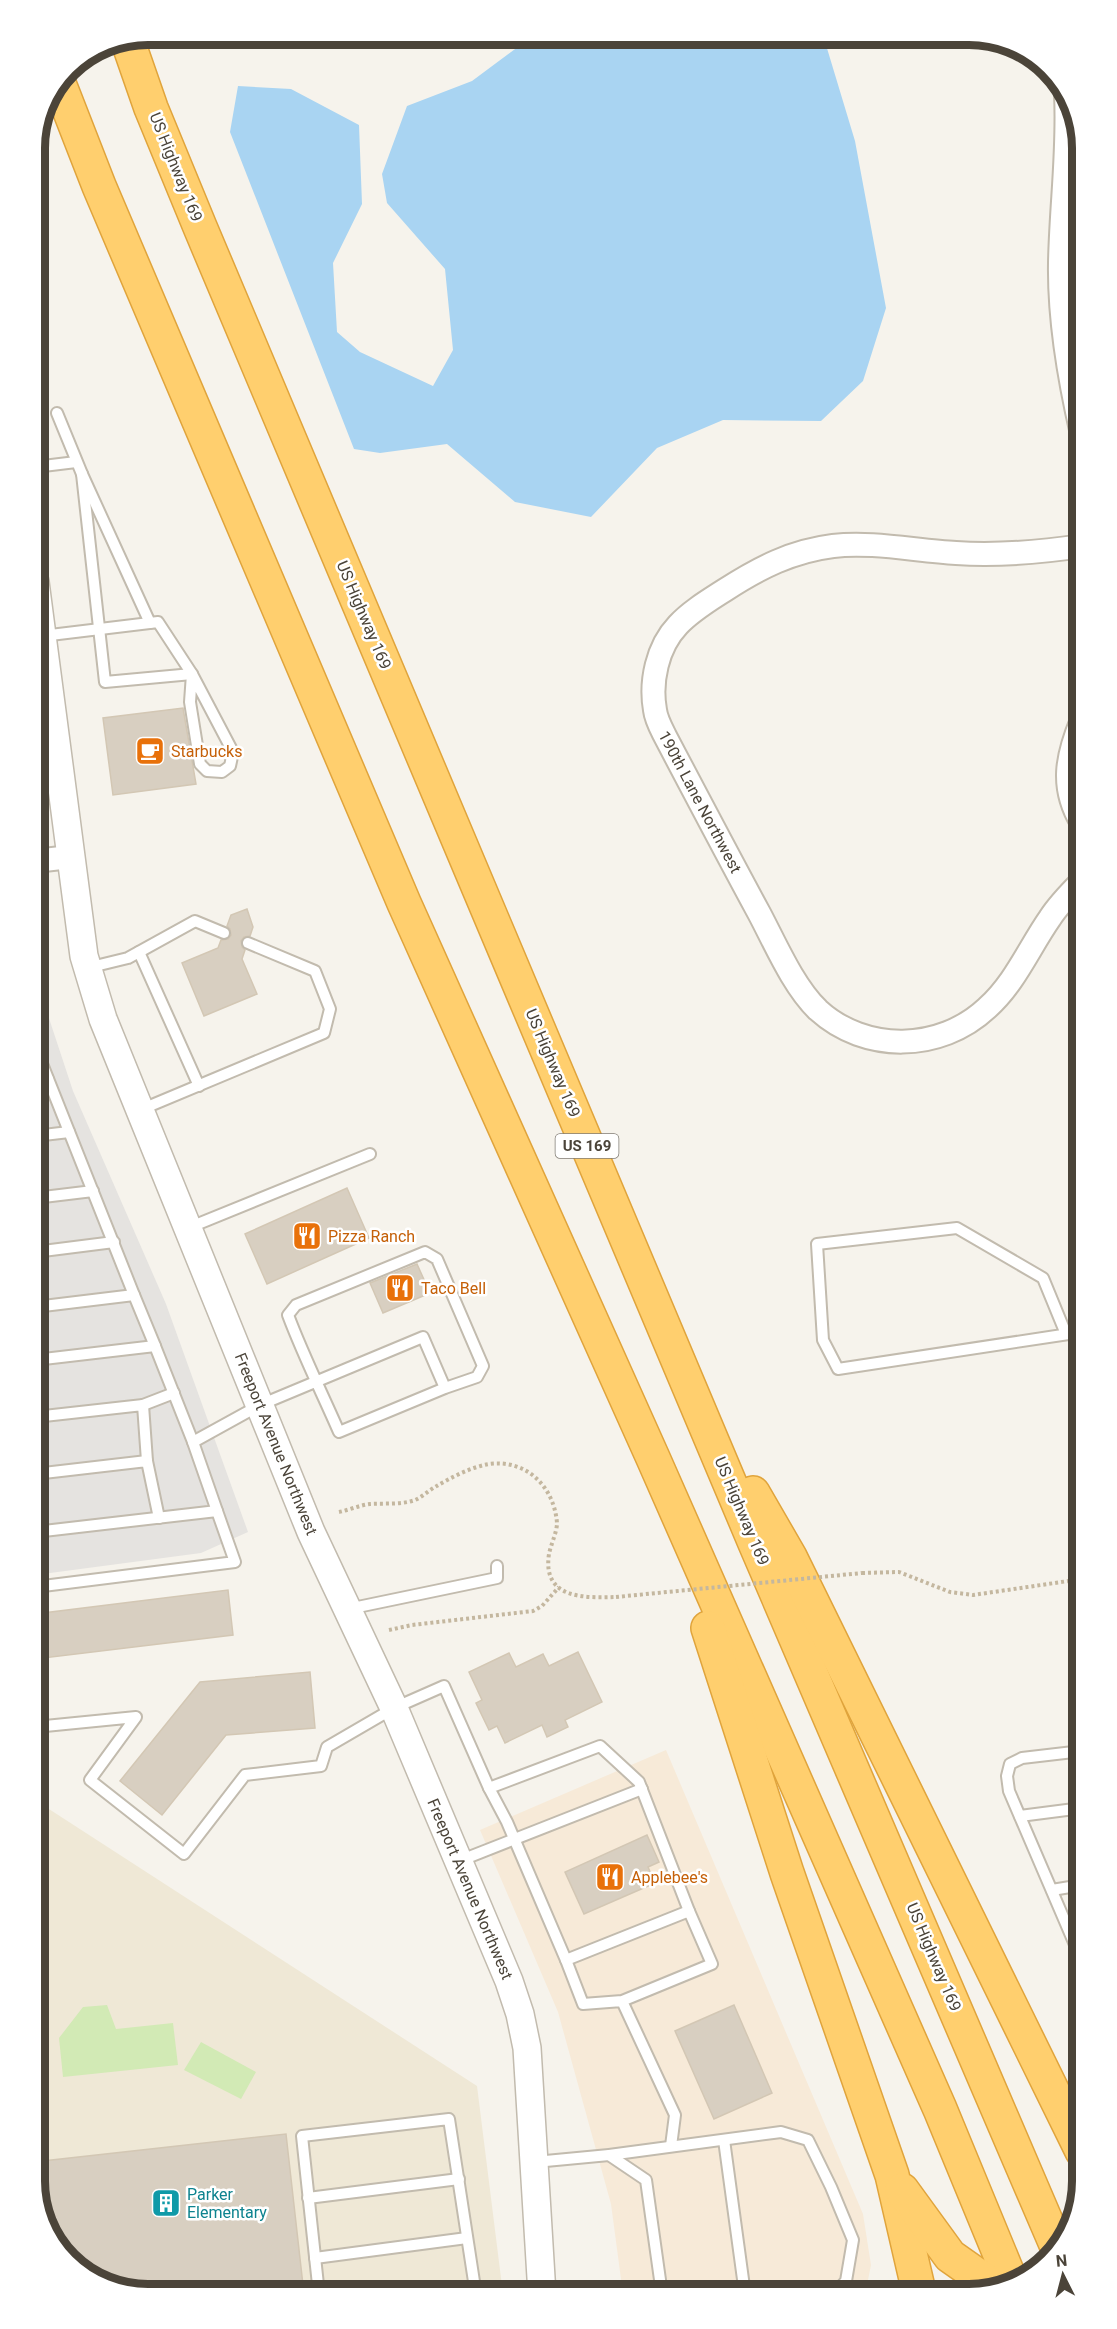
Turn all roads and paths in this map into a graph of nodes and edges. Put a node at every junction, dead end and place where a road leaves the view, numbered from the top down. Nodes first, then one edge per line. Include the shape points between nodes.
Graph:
1 (130, 47) edge
2 (62, 92) edge
3 (1067, 119) edge
4 (1072, 378) edge
5 (57, 413) dead end
6 (76, 462) junction
7 (45, 466) edge
8 (82, 474) junction
9 (1072, 548) edge
10 (150, 623) junction
11 (98, 629) junction
12 (45, 636) edge
13 (45, 660) edge
14 (192, 674) junction
15 (1072, 748) edge
16 (1072, 801) edge
17 (70, 857) junction
18 (45, 860) edge
19 (1072, 891) edge
20 (224, 933) dead end
21 (248, 943) dead end
22 (139, 952) junction
23 (87, 968) junction
24 (45, 1071) edge
25 (45, 1079) edge
26 (48, 1079) junction
27 (199, 1086) junction
28 (140, 1110) junction
29 (69, 1132) junction
30 (45, 1135) edge
31 (370, 1154) dead end
32 (93, 1191) junction
33 (45, 1197) edge
34 (188, 1228) junction
35 (114, 1242) junction
36 (45, 1251) edge
37 (134, 1295) junction
38 (45, 1306) edge
39 (1072, 1333) edge
40 (1065, 1334) junction
41 (155, 1346) junction
42 (45, 1359) edge
43 (679, 1362) junction
44 (316, 1382) junction
45 (445, 1389) junction
46 (174, 1393) junction
47 (143, 1405) junction
48 (260, 1405) junction
49 (45, 1416) edge
50 (193, 1442) junction
51 (653, 1458) junction
52 (147, 1461) junction
53 (45, 1473) edge
54 (217, 1511) junction
55 (339, 1512) dead end
56 (159, 1518) junction
57 (45, 1531) edge
58 (497, 1566) dead end
59 (1072, 1581) edge
60 (45, 1586) edge
61 (559, 1587) junction
62 (348, 1610) junction
63 (389, 1630) dead end
64 (394, 1708) junction
65 (45, 1726) edge
66 (1072, 1752) edge
67 (489, 1788) junction
68 (642, 1789) junction
69 (1072, 1809) edge
70 (1020, 1816) junction
71 (514, 1839) junction
72 (459, 1861) junction
73 (1072, 1887) edge
74 (1052, 1890) junction
75 (689, 1911) junction
76 (1072, 1933) edge
77 (566, 1960) junction
78 (622, 2001) junction
79 (1072, 2129) edge
80 (724, 2139) junction
81 (671, 2146) junction
82 (609, 2155) junction
83 (535, 2162) junction
84 (892, 2175) junction
85 (459, 2179) junction
86 (308, 2198) junction
87 (468, 2238) junction
88 (1054, 2239) edge
89 (315, 2258) junction
90 (998, 2279) edge
91 (992, 2281) edge
92 (318, 2284) edge
93 (474, 2284) edge
94 (541, 2284) edge
95 (661, 2284) edge
96 (744, 2284) edge
97 (843, 2284) edge
98 (917, 2284) edge

1 - 43 highway, US Highway 169 / US 169 via 200,227
2 - 51 highway via 405,903
3 - 4 street via 1060,265 1062,327
5 - 6 lane
6 - 7 lane
6 - 8 lane
8 - 10 lane
8 - 11 lane
9 - 19 street, 190th Lane Northwest via 990,554 835,546 782,558 734,584 676,627 656,665 653,688 655,712 665,736 780,952 816,1008 850,1032 887,1042 911,1042 963,1025 987,1009 1005,988
10 - 11 lane
10 - 14 lane via 158,622
11 - 12 lane
11 - 14 lane via 105,682
13 - 17 street, Freeport Avenue Northwest
14 - 14 lane via 233,752 230,766 222,771 207,771 200,764 190,702
15 - 16 street via 1068,779
17 - 18 street
17 - 23 street, Freeport Avenue Northwest
20 - 22 lane via 195,921
21 - 27 lane via 315,972 330,1009 324,1033
22 - 23 lane
22 - 27 lane
23 - 28 street, Freeport Avenue Northwest
24 - 26 lane
25 - 26 lane
26 - 29 lane
27 - 28 lane
28 - 34 street, Freeport Avenue Northwest
29 - 30 lane
29 - 32 lane
31 - 34 lane
32 - 33 lane
32 - 35 lane
34 - 48 street, Freeport Avenue Northwest
35 - 36 lane
35 - 37 lane
37 - 38 lane
37 - 41 lane
39 - 40 lane
40 - 40 lane via 838,1370 823,1340 817,1244 957,1228 1043,1278
41 - 42 lane
41 - 46 lane
43 - 79 highway via 790,1557
43 - 88 highway, US Highway 169 / US 169
44 - 45 lane via 339,1432
44 - 45 lane via 423,1337
44 - 45 lane via 288,1315 296,1305 425,1252 436,1259 483,1366 477,1377
44 - 48 lane
46 - 47 lane
46 - 50 lane
47 - 49 lane
47 - 52 lane
48 - 50 lane
48 - 62 street, Freeport Avenue Northwest via 311,1532
50 - 54 lane
51 - 84 highway via 787,1873
51 - 90 highway via 940,2109
52 - 53 lane
52 - 56 lane
54 - 56 lane
54 - 60 lane via 235,1562
55 - 61 path via 368,1504 404,1503 459,1474 489,1464 516,1465 535,1476 552,1503 557,1524 548,1571
56 - 57 lane
58 - 62 lane via 497,1578
59 - 61 path, bridge via 973,1595 950,1592 899,1572 616,1597 575,1597
61 - 63 path via 532,1611
62 - 64 street, Freeport Avenue Northwest
64 - 65 lane via 327,1747 321,1766 245,1775 184,1854 90,1780 135,1717
64 - 67 lane via 444,1686
64 - 72 street, Freeport Avenue Northwest
66 - 70 lane via 1022,1758 1010,1764 1009,1791
67 - 68 lane via 600,1746
67 - 71 lane
68 - 71 lane
68 - 75 lane
69 - 70 lane
70 - 74 lane
71 - 72 lane
71 - 77 lane
72 - 83 street, Freeport Avenue Northwest via 520,2014 527,2048
73 - 74 lane
74 - 76 lane
75 - 77 lane
75 - 78 lane via 712,1964
77 - 78 lane via 583,2004
78 - 81 lane via 675,2115
80 - 81 lane
80 - 96 lane
80 - 97 lane via 782,2132 808,2140 853,2240
81 - 82 lane
82 - 83 lane
82 - 95 lane via 646,2180
83 - 94 street, Freeport Avenue Northwest
84 - 91 highway via 950,2256
84 - 98 highway
85 - 86 lane
85 - 86 lane via 448,2119 302,2136
85 - 87 lane
86 - 89 lane
87 - 89 lane
87 - 93 lane
89 - 92 lane

